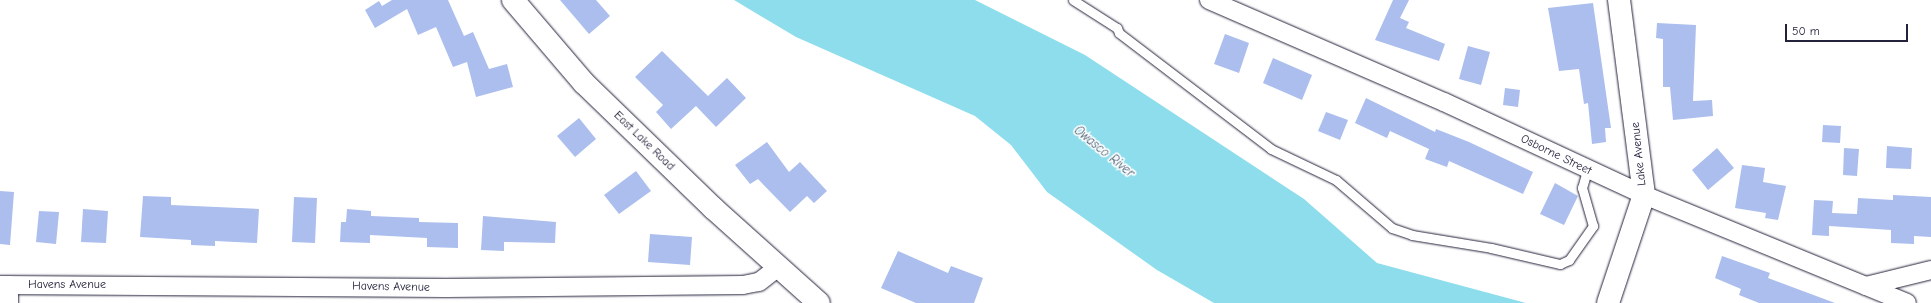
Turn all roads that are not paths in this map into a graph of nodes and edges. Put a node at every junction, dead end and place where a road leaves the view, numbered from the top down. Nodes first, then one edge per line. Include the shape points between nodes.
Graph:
1 (513, 0) edge
2 (1074, 0) edge
3 (1209, 0) edge
4 (1619, 0) edge
5 (1587, 170) junction
6 (1644, 195) junction
7 (1931, 270) edge
8 (780, 272) junction
9 (4, 285) edge
10 (1866, 286) junction
11 (1612, 294) edge
12 (9, 303) edge
13 (819, 303) edge
14 (1907, 303) edge

1 - 8 main road, East Lake Road via 584,82
2 - 5 lane via 1117,28 1119,33 1271,149 1336,180 1392,228 1412,235 1491,248 1560,264 1569,260 1592,226 1582,188
3 - 5 street, Osborne Street via 1444,102
4 - 6 main road, Lake Avenue
5 - 6 street, Osborne Street
6 - 10 street, Osborne Street
6 - 11 main road, Lake Avenue
7 - 10 street
8 - 9 street, Havens Avenue via 760,282 743,285
8 - 13 main road, East Lake Road
9 - 12 street
10 - 14 street, Osborne Street

